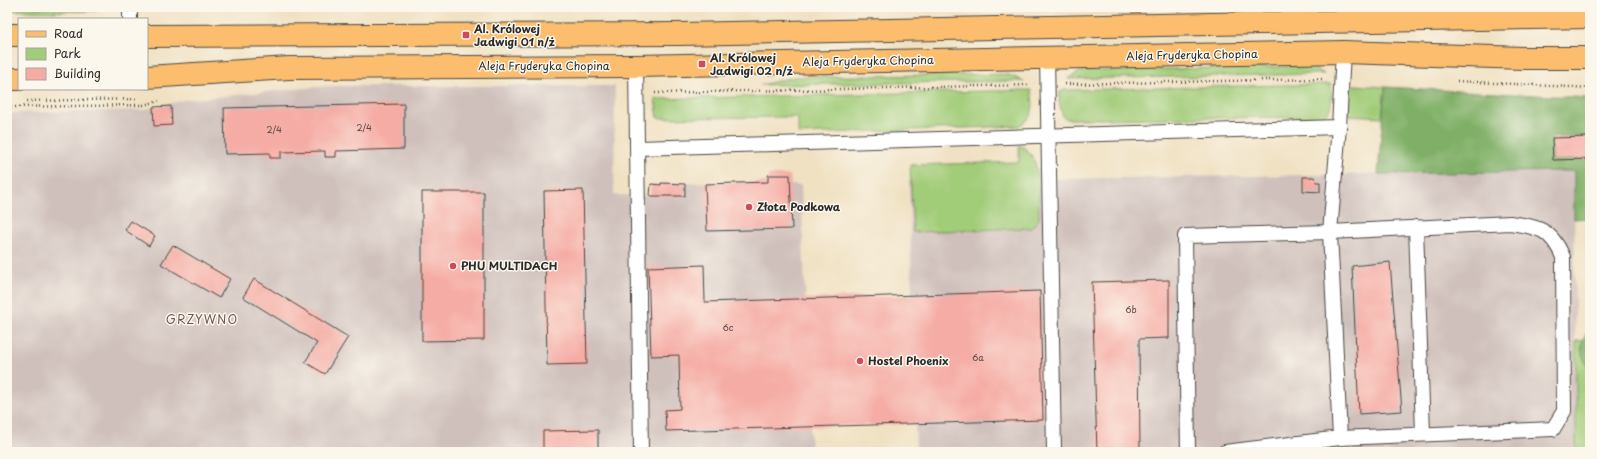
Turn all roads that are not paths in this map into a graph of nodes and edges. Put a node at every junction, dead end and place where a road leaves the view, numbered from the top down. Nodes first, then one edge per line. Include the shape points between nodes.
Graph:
1 (130, 7) edge
2 (1590, 17) edge
3 (130, 18) edge
4 (148, 41) edge
5 (1343, 52) junction
6 (1046, 57) junction
7 (1590, 58) edge
8 (636, 66) junction
9 (148, 77) edge
10 (7, 79) edge
11 (18, 79) edge
12 (1339, 127) junction
13 (1048, 135) junction
14 (638, 148) junction
15 (1416, 227) junction
16 (1330, 232) junction
17 (1423, 434) junction
18 (1340, 438) junction
19 (641, 452) edge
20 (1054, 452) edge
21 (1188, 452) edge
22 (1225, 452) edge

1 - 3 lane
2 - 4 main road
5 - 6 main road, Aleja Fryderyka Chopina
5 - 7 main road, Aleja Fryderyka Chopina
5 - 12 lane
6 - 8 main road, Aleja Fryderyka Chopina
6 - 13 lane
8 - 9 main road, Aleja Fryderyka Chopina via 289,68
8 - 14 lane
10 - 11 main road
12 - 13 lane
12 - 16 lane
13 - 14 lane
13 - 20 lane
14 - 19 lane
15 - 16 lane
15 - 17 lane
15 - 17 lane via 1510,223 1528,225 1548,232 1563,257 1564,411 1553,429
16 - 18 lane
16 - 21 lane via 1185,236
17 - 18 lane
18 - 22 lane

